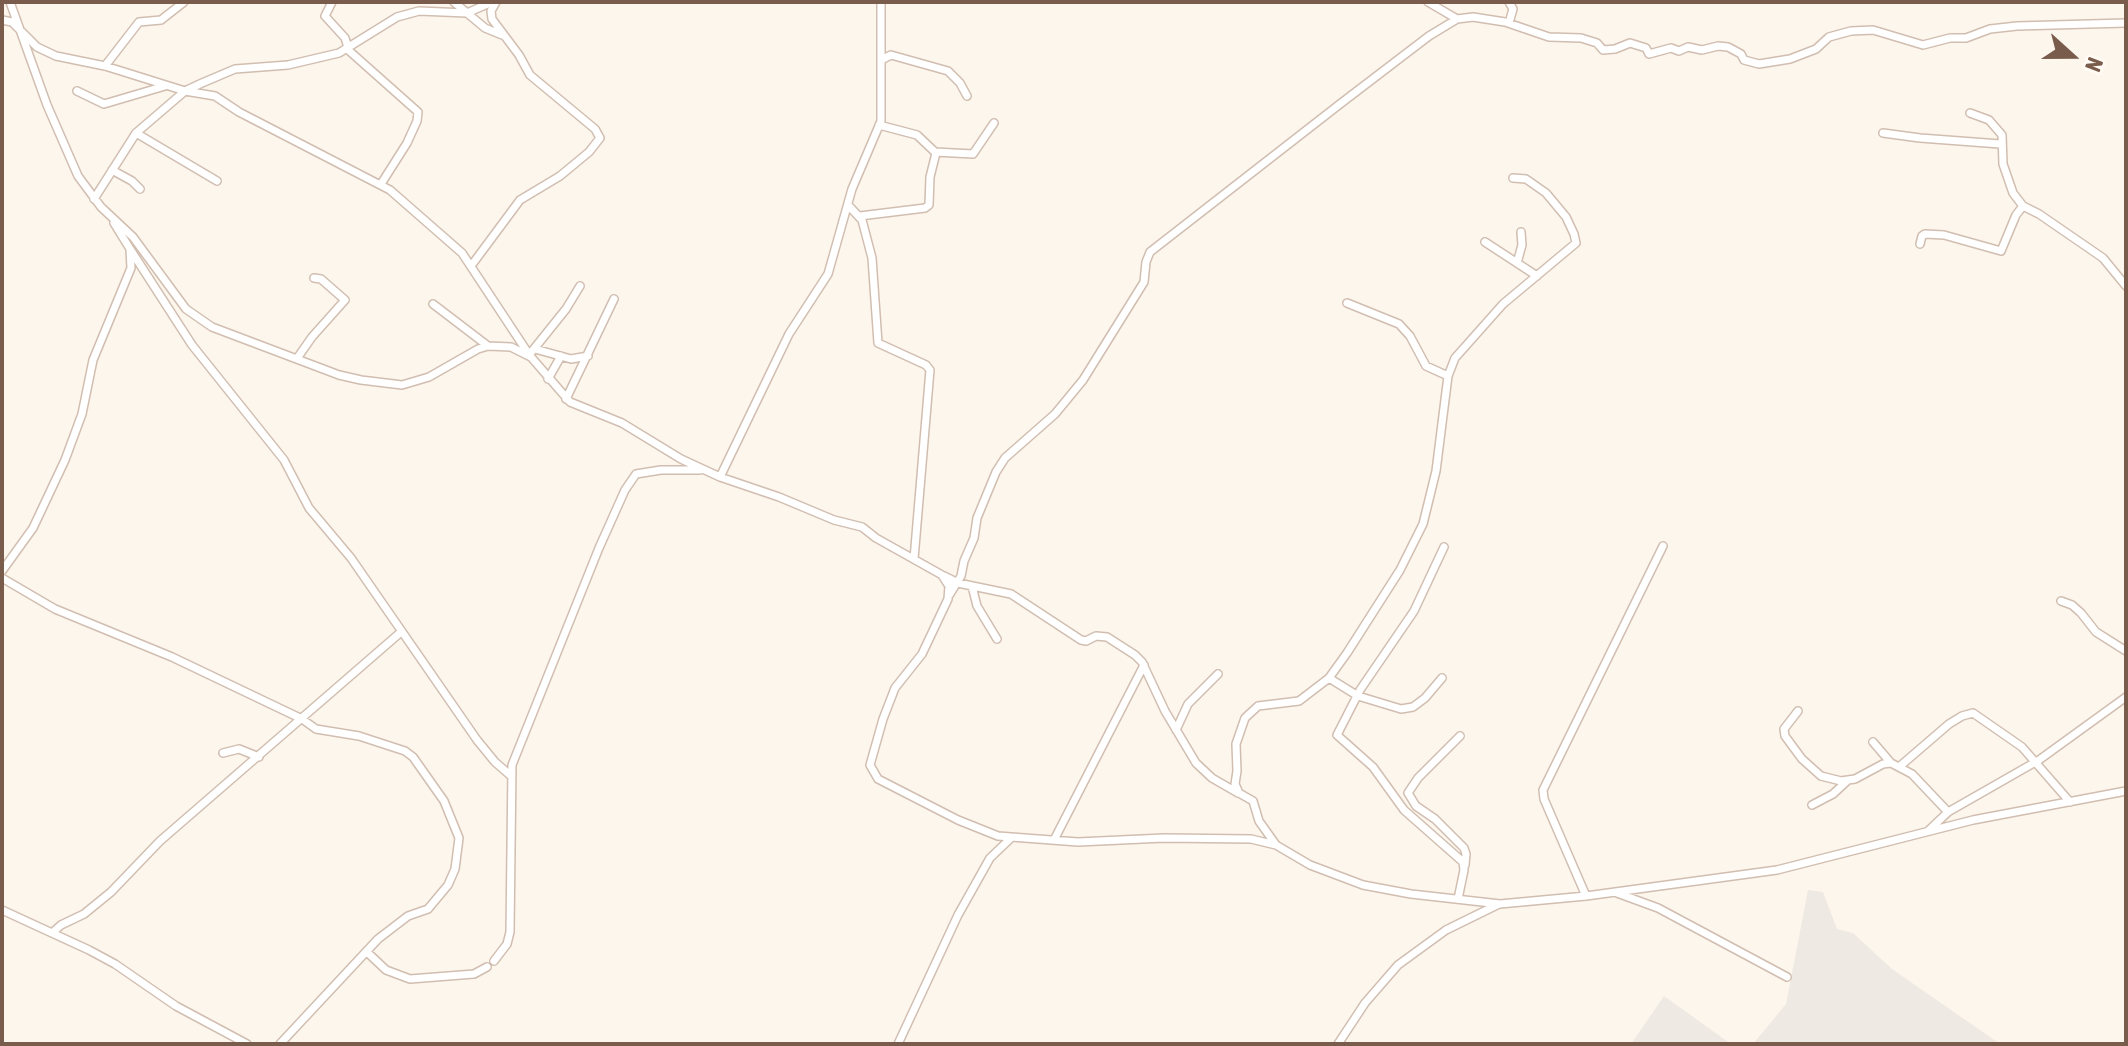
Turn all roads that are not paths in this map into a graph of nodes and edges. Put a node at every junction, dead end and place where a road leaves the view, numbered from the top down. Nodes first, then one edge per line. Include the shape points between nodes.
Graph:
1 (10, 2) edge
2 (184, 2) edge
3 (332, 2) edge
4 (428, 2) edge
5 (454, 2) edge
6 (494, 2) edge
7 (881, 2) edge
8 (1428, 2) edge
9 (1509, 2) edge
10 (419, 11) junction
11 (467, 13) junction
12 (1457, 19) junction
13 (2, 20) edge
14 (1509, 23) junction
15 (2126, 23) edge
16 (20, 31) junction
17 (504, 36) junction
18 (347, 48) junction
19 (881, 60) junction
20 (105, 66) junction
21 (167, 86) junction
22 (77, 91) dead end
23 (185, 91) junction
24 (967, 96) dead end
25 (1970, 113) dead end
26 (994, 123) dead end
27 (879, 125) junction
28 (136, 133) junction
29 (1883, 133) dead end
30 (2000, 144) junction
31 (935, 152) junction
32 (112, 170) junction
33 (1513, 178) dead end
34 (217, 181) dead end
35 (381, 184) junction
36 (140, 189) dead end
37 (94, 199) junction
38 (848, 205) junction
39 (2023, 206) junction
40 (860, 216) junction
41 (111, 218) junction
42 (1521, 232) dead end
43 (1485, 242) dead end
44 (1920, 244) dead end
45 (130, 249) junction
46 (1517, 263) junction
47 (471, 266) junction
48 (1537, 276) junction
49 (314, 278) dead end
50 (580, 286) dead end
51 (2126, 286) edge
52 (614, 299) dead end
53 (1347, 303) dead end
54 (433, 304) dead end
55 (488, 346) junction
56 (532, 354) junction
57 (561, 356) junction
58 (588, 356) junction
59 (298, 357) junction
60 (1448, 376) junction
61 (548, 379) junction
62 (566, 399) junction
63 (704, 470) junction
64 (720, 477) junction
65 (1663, 546) dead end
66 (1444, 547) dead end
67 (914, 559) junction
68 (2, 571) edge
69 (942, 575) junction
70 (2, 578) edge
71 (958, 583) junction
72 (972, 586) junction
73 (949, 595) junction
74 (2061, 601) dead end
75 (401, 632) junction
76 (997, 639) dead end
77 (2126, 651) edge
78 (1144, 665) junction
79 (1218, 674) dead end
80 (1329, 678) junction
81 (1442, 678) dead end
82 (1358, 696) junction
83 (2126, 697) edge
84 (1798, 711) dead end
85 (302, 719) junction
86 (1176, 730) junction
87 (1460, 736) dead end
88 (1873, 742) dead end
89 (223, 753) dead end
90 (259, 757) junction
91 (2036, 761) junction
92 (1895, 765) junction
93 (510, 775) junction
94 (1849, 780) junction
95 (2126, 791) edge
96 (1239, 793) junction
97 (2070, 802) junction
98 (1812, 805) dead end
99 (1948, 812) junction
100 (1927, 832) junction
101 (1013, 837) junction
102 (1054, 840) junction
103 (1276, 845) junction
104 (1465, 865) junction
105 (1615, 892) junction
106 (1586, 896) junction
107 (1458, 899) junction
108 (1500, 904) junction
109 (2, 910) edge
110 (52, 933) junction
111 (368, 953) junction
112 (494, 961) dead end
113 (487, 967) dead end
114 (1787, 977) dead end
115 (247, 1044) edge
116 (280, 1044) edge
117 (898, 1044) edge
118 (1338, 1044) edge

1 - 16 street
2 - 20 street via 161,20 139,22
3 - 18 street via 325,16 345,38
4 - 10 street
5 - 11 street
6 - 11 street
6 - 17 street via 492,19
7 - 19 street
8 - 12 street
9 - 14 street
10 - 11 street
10 - 18 street via 397,17
11 - 17 street
12 - 14 street
12 - 71 street via 1150,252 1144,282 1083,380 996,472
13 - 16 street
14 - 15 street via 1549,37 1581,38 1603,50 1630,43 1646,48 1648,54 1728,47 1755,64 1790,59 1851,31 1873,30 1923,45 1998,28
16 - 20 street via 56,56
16 - 37 street via 70,163
17 - 47 street via 532,77 600,138 560,176 520,200
18 - 23 street via 303,63 235,69
18 - 35 street via 418,112 407,143
19 - 24 street via 891,55 950,72
19 - 27 street
20 - 21 street
21 - 22 street via 104,104
21 - 23 street
23 - 28 street
23 - 35 street via 215,96
25 - 30 street via 1989,120 2002,135
26 - 31 street via 973,154
27 - 31 street via 917,135
27 - 38 street
28 - 32 street
28 - 34 street
29 - 30 street
30 - 39 street via 2009,181
31 - 40 street via 928,207
32 - 36 street
32 - 37 street
33 - 48 street via 1526,179 1546,193 1576,239
35 - 47 street via 448,239
37 - 41 street
38 - 40 street
38 - 64 street via 825,280 789,334
39 - 44 street via 2001,251 1944,235 1925,234
39 - 51 street via 2103,258
40 - 67 street via 874,267 878,341 930,370
41 - 45 street
41 - 59 street via 133,237 186,309 203,322
42 - 46 street
43 - 46 street
45 - 68 street via 131,268 91,368 75,436 33,528
45 - 75 street via 192,345 284,460 309,508
46 - 48 street
47 - 56 street
48 - 60 street via 1476,332
49 - 59 street via 345,300
50 - 56 street
52 - 58 street
53 - 60 street via 1399,324 1426,366
54 - 55 street
55 - 56 street
55 - 59 street via 402,385 348,377
56 - 57 street
56 - 61 street
57 - 58 street
57 - 61 street
58 - 62 street
60 - 80 street via 1423,524
61 - 62 street
62 - 63 street via 622,423
63 - 64 street
63 - 93 street via 636,474 625,490
64 - 67 street via 862,527
65 - 106 street via 1543,790
66 - 82 street via 1414,611
67 - 69 street
69 - 71 street
69 - 73 street
70 - 85 street via 55,609
71 - 72 street
71 - 73 street
72 - 76 street via 977,606
72 - 78 street via 1013,595 1083,641 1107,637
73 - 101 street via 922,654 892,694 870,768 888,785 958,820
74 - 77 street
75 - 85 street
75 - 93 street via 477,740
78 - 86 street
78 - 102 street
79 - 86 street via 1188,704
80 - 82 street
80 - 96 street via 1299,701 1258,706 1247,715 1236,744
81 - 82 street via 1430,694 1407,709
82 - 104 street via 1337,737 1373,767 1404,810
83 - 91 street
84 - 94 street via 1784,729 1788,742 1821,776
85 - 90 street
85 - 111 street via 320,730 359,736 411,754 444,801 458,833 455,869 442,893 428,909 378,939
86 - 96 street via 1206,774
87 - 104 street via 1408,793 1464,848
88 - 92 street
89 - 90 street via 239,749
90 - 110 street via 160,841 103,900
91 - 92 street via 1973,713 1949,724
91 - 97 street
91 - 99 street
92 - 94 street
92 - 99 street via 1912,774
93 - 112 street via 510,932
94 - 98 street
95 - 97 street
96 - 103 street via 1253,801
97 - 100 street
99 - 100 street
100 - 105 street via 1777,870
101 - 102 street
101 - 117 street via 990,858 958,915
102 - 103 street via 1251,839
103 - 107 street via 1350,882
104 - 107 street
105 - 106 street
105 - 114 street via 1658,908
106 - 108 street
107 - 108 street
108 - 118 street via 1446,930 1398,965
109 - 110 street
110 - 115 street
111 - 113 street via 386,970 410,979 474,974
111 - 116 street

